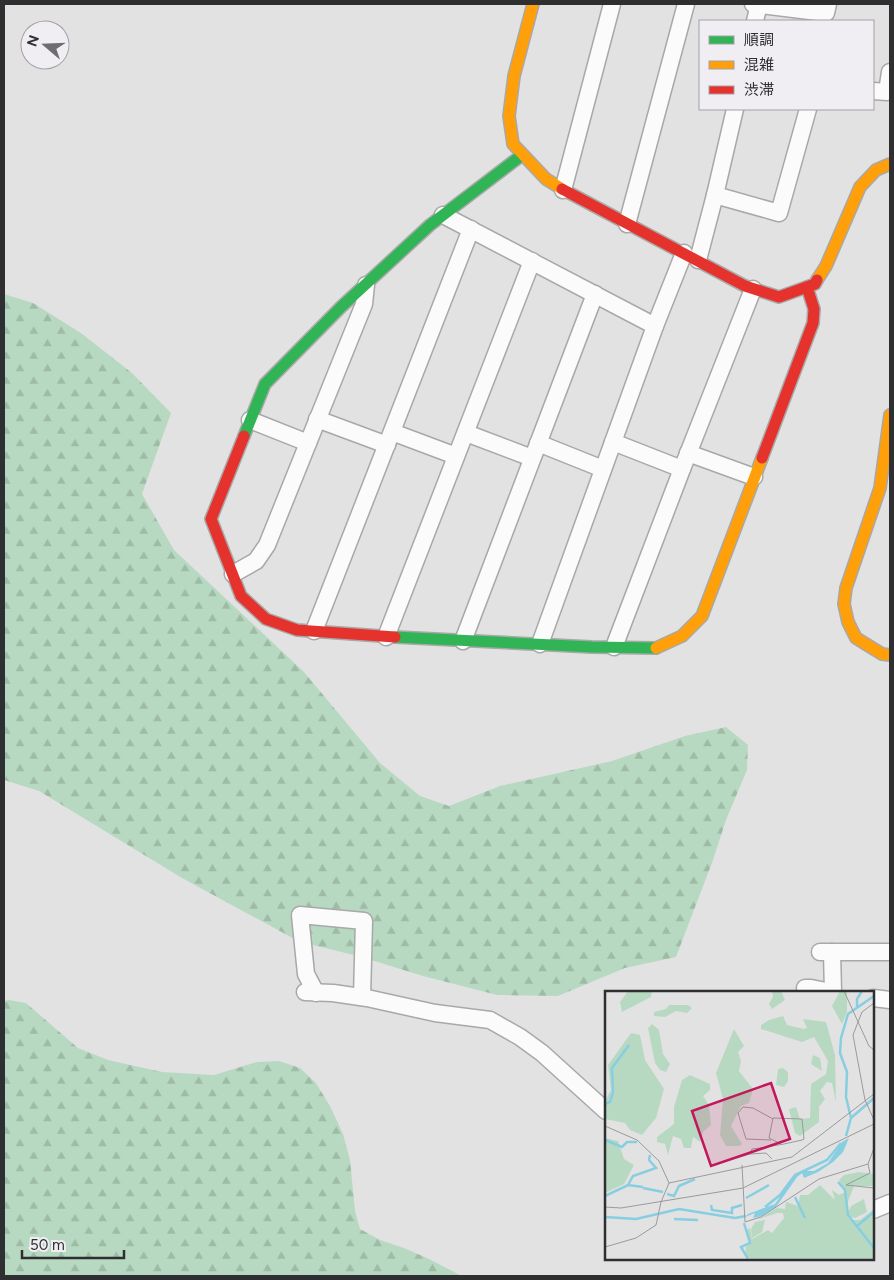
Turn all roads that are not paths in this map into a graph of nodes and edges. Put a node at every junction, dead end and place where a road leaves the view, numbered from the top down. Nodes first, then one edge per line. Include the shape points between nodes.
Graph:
1 (533, 4) edge
2 (612, 4) edge
3 (686, 4) edge
4 (757, 4) edge
5 (828, 4) edge
6 (755, 20) edge
7 (890, 72) edge
8 (874, 91) edge
9 (735, 110) edge
10 (808, 110) edge
11 (522, 155) junction
12 (890, 164) edge
13 (563, 190) junction
14 (715, 195) junction
15 (444, 215) junction
16 (627, 224) junction
17 (471, 229) junction
18 (691, 256) junction
19 (532, 261) junction
20 (366, 285) junction
21 (807, 287) junction
22 (754, 289) junction
23 (595, 294) junction
24 (655, 326) junction
25 (890, 415) edge
26 (318, 419) junction
27 (250, 420) junction
28 (466, 433) junction
29 (389, 439) junction
30 (613, 442) junction
31 (308, 443) junction
32 (535, 451) junction
33 (688, 453) junction
34 (456, 456) junction
35 (603, 469) junction
36 (682, 469) junction
37 (754, 477) junction
38 (233, 574) junction
39 (314, 631) junction
40 (386, 637) junction
41 (463, 641) junction
42 (540, 644) junction
43 (614, 647) junction
44 (890, 655) edge
45 (890, 952) edge
46 (821, 991) edge
47 (362, 998) junction
48 (874, 998) edge
49 (890, 1000) edge
50 (605, 1110) edge
51 (890, 1203) edge
52 (874, 1210) edge

1 - 11 street via 514,76 510,116 513,144
2 - 13 street
3 - 16 street
4 - 5 street via 826,13
4 - 6 street
7 - 8 street via 887,92
9 - 14 street
10 - 14 street via 779,213
11 - 13 street via 546,179
11 - 15 street
12 - 21 street via 876,170 860,187 826,266 815,284
13 - 16 street
14 - 18 street
15 - 17 street
15 - 20 street
16 - 18 street
17 - 19 street
17 - 29 street
18 - 22 street
18 - 24 street
19 - 23 street
19 - 28 street
20 - 26 street via 364,304
20 - 27 street via 265,384
21 - 22 street via 779,296
21 - 37 street via 814,309 813,323
22 - 33 street
23 - 24 street
23 - 32 street
24 - 30 street
25 - 44 street via 880,488 846,588 844,604 856,638 882,654
26 - 29 street
26 - 31 street
27 - 31 street
27 - 38 street via 212,519
28 - 32 street
28 - 34 street
29 - 34 street
29 - 39 street
30 - 35 street
30 - 36 street
31 - 38 street via 267,545 256,561
32 - 35 street
32 - 41 street
33 - 36 street
33 - 37 street
34 - 40 street
35 - 42 street
36 - 43 street
37 - 43 street via 702,616 682,636 656,648
38 - 39 street via 241,596 266,619 297,630
39 - 40 street
40 - 41 street
41 - 42 street
42 - 43 street
45 - 46 street via 826,952
47 - 47 street via 310,992 300,915 364,921
47 - 50 street via 490,1020 542,1052
48 - 49 street
51 - 52 street

